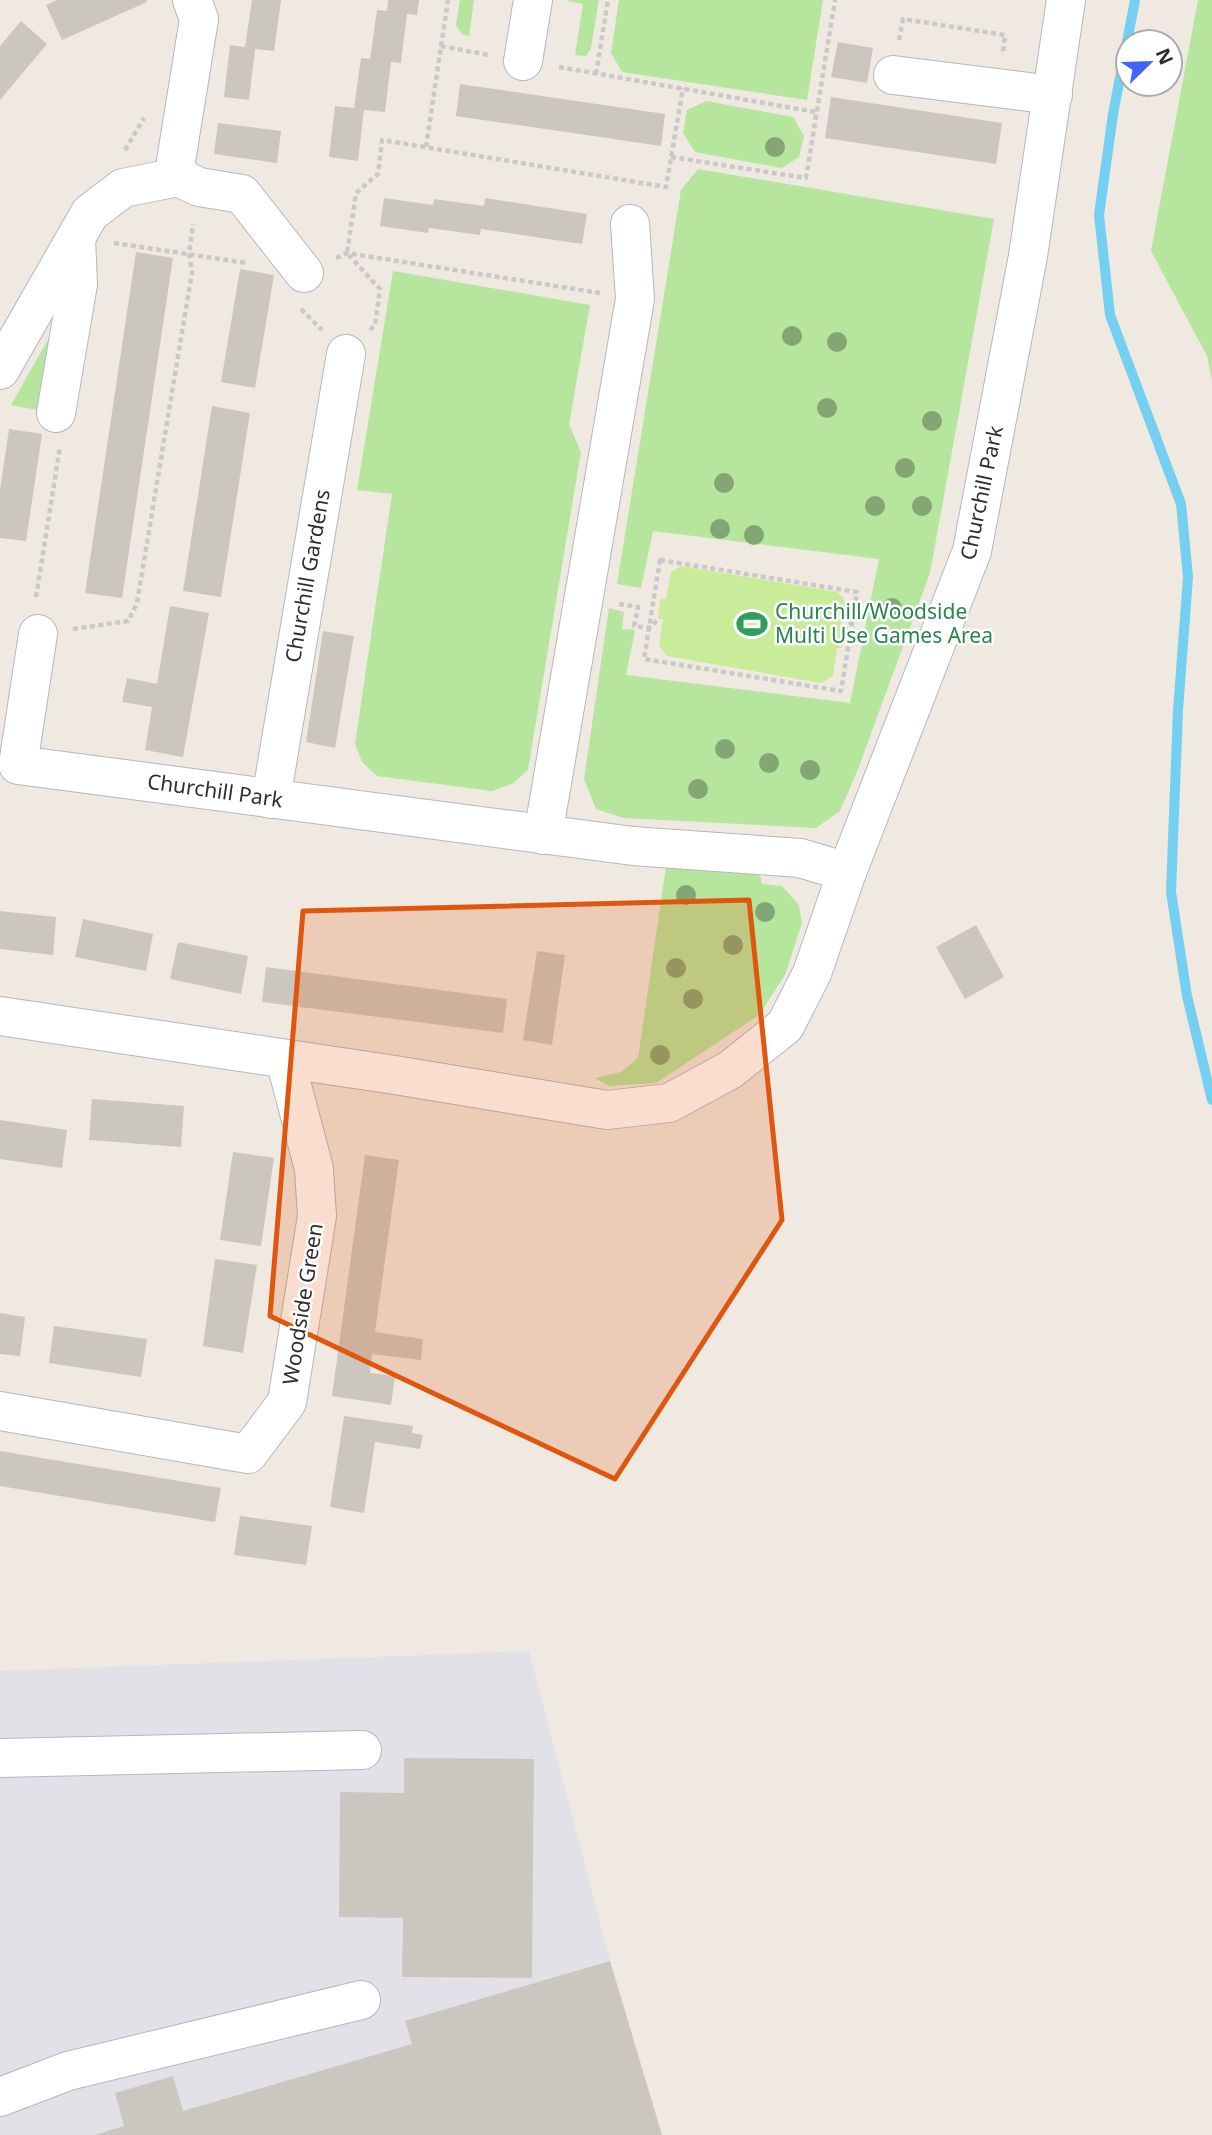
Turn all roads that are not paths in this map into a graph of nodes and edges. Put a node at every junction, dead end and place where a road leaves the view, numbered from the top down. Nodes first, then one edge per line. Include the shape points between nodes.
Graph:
1 (192, 0) edge
2 (533, 0) edge
3 (1066, 0) edge
4 (523, 61) road end
5 (894, 75) road end
6 (1053, 95) junction
7 (188, 182) junction
8 (630, 224) dead end
9 (76, 238) junction
10 (304, 273) road end
11 (346, 354) road end
12 (0, 370) edge
13 (56, 413) road end
14 (38, 634) road end
15 (271, 799) junction
16 (543, 835) junction
17 (847, 872) junction
18 (0, 1016) edge
19 (285, 1059) junction
20 (0, 1411) edge
21 (362, 1750) dead end
22 (0, 1758) edge
23 (361, 2000) dead end
24 (0, 2097) edge

1 - 7 street via 199,19 176,161
2 - 4 street
3 - 6 street, Churchill Park
5 - 6 street
6 - 17 street, Churchill Park via 1028,256 972,551
7 - 9 street via 123,188 90,213
7 - 10 street via 242,194
8 - 16 street via 635,299
9 - 12 street
9 - 13 street via 78,284
11 - 15 street, Churchill Gardens
14 - 15 street, Churchill Park via 18,765
15 - 16 street, Churchill Park
16 - 17 street, Churchill Park via 800,858
17 - 19 street, Churchill Park via 812,973 785,1026 730,1070 669,1103 607,1110
18 - 19 street
19 - 20 street, Woodside Green via 314,1169 317,1216 287,1402 248,1454
21 - 22 street
23 - 24 street via 68,2070

